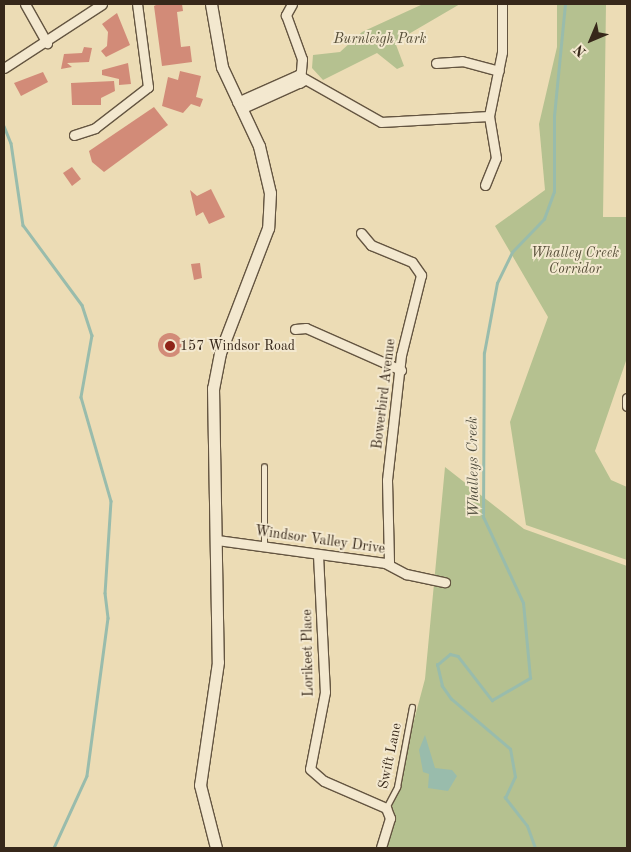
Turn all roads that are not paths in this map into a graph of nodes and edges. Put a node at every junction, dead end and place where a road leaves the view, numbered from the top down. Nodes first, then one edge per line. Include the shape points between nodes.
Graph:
1 (25, 4) edge
2 (102, 4) edge
3 (137, 4) edge
4 (211, 4) edge
5 (292, 4) edge
6 (502, 4) edge
7 (47, 43) junction
8 (436, 63) dead end
9 (4, 68) edge
10 (499, 71) junction
11 (303, 79) junction
12 (239, 105) junction
13 (489, 116) junction
14 (74, 135) dead end
15 (485, 185) dead end
16 (361, 233) dead end
17 (295, 329) dead end
18 (401, 370) junction
19 (627, 398) edge
20 (627, 406) edge
21 (264, 467) dead end
22 (217, 540) junction
23 (264, 546) junction
24 (318, 555) junction
25 (389, 564) junction
26 (445, 582) dead end
27 (412, 707) dead end
28 (386, 808) junction
29 (216, 848) edge
30 (381, 848) edge

1 - 7 street
2 - 7 street
3 - 14 street via 148,87 95,128
4 - 12 street via 219,57
5 - 11 street via 286,15 302,59
6 - 10 street
7 - 9 street
8 - 10 street via 462,62
10 - 13 street
11 - 12 street
11 - 13 street via 366,117 381,122
12 - 22 street via 264,162 270,210 213,388
13 - 15 street via 496,158
16 - 18 street, Bowerbird Avenue via 370,245 420,269
17 - 18 street via 306,328
18 - 25 street, Bowerbird Avenue via 386,489
19 - 20 street
21 - 23 lane
22 - 23 street, Windsor Valley Drive
22 - 29 street via 217,693 200,784
23 - 24 street, Windsor Valley Drive
24 - 25 street, Windsor Valley Drive
24 - 28 street, Lorikeet Place via 325,692 310,769 324,782
25 - 26 street, Windsor Valley Drive via 406,574
27 - 28 lane, Swift Lane via 397,787
28 - 30 street via 390,818

